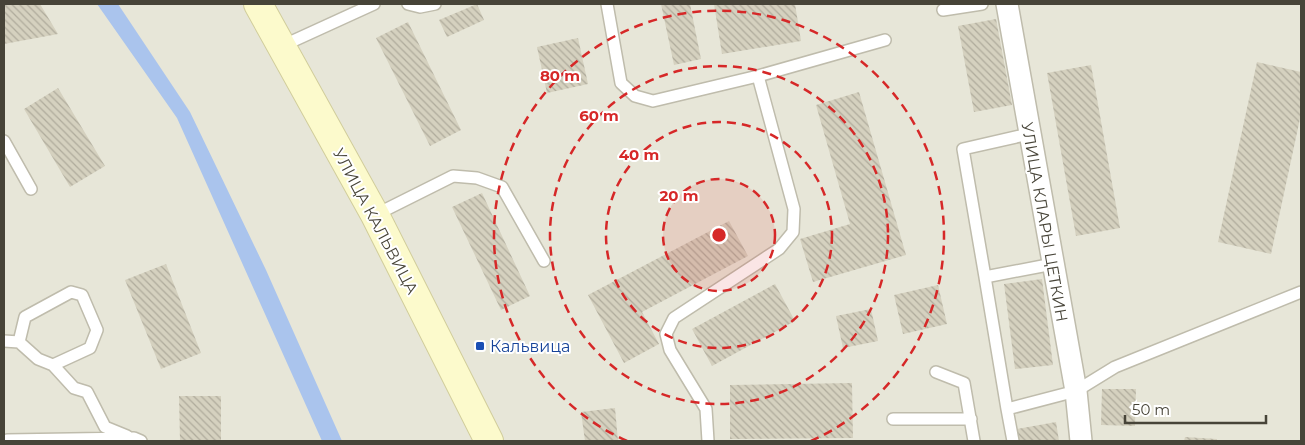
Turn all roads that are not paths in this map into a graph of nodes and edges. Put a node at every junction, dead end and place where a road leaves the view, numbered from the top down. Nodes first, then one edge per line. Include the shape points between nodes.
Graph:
1 (258, 4) edge
2 (374, 4) edge
3 (408, 4) edge
4 (435, 4) edge
5 (607, 4) edge
6 (982, 4) edge
7 (1007, 4) edge
8 (943, 10) dead end
9 (885, 40) dead end
10 (282, 46) junction
11 (758, 76) junction
12 (1029, 134) junction
13 (4, 141) edge
14 (31, 189) dead end
15 (375, 215) junction
16 (544, 261) dead end
17 (1053, 264) junction
18 (985, 277) junction
19 (1301, 292) edge
20 (4, 341) edge
21 (19, 342) junction
22 (53, 365) junction
23 (936, 372) dead end
24 (1076, 391) junction
25 (1007, 409) junction
26 (970, 418) junction
27 (893, 419) dead end
28 (6, 440) edge
29 (138, 440) edge
30 (489, 441) edge
31 (708, 441) edge
32 (974, 441) edge
33 (1013, 441) edge
34 (1081, 441) edge

1 - 10 street, УЛИЦА КАЛЬВИЦА
2 - 10 lane
3 - 4 lane via 420,7
5 - 11 lane via 621,83 635,96 653,101
6 - 8 lane
7 - 12 street, УЛИЦА КЛАРЫ ЦЕТКИН
9 - 11 lane
10 - 15 street, УЛИЦА КАЛЬВИЦА
11 - 31 lane via 794,209 793,232 779,249 674,318 666,334 670,350 706,410
12 - 17 street, УЛИЦА КЛАРЫ ЦЕТКИН
12 - 18 lane via 964,149
13 - 14 lane
15 - 16 lane via 453,176 478,178 502,187
15 - 30 street, УЛИЦА КАЛЬВИЦА
17 - 18 lane
17 - 24 street, УЛИЦА КЛАРЫ ЦЕТКИН
18 - 25 lane
19 - 24 lane via 1115,367
20 - 21 lane
21 - 22 lane via 38,359
21 - 22 lane via 25,317 71,292 82,295 97,330 90,348
22 - 29 lane via 74,388 87,392 105,427
23 - 26 lane via 964,383
24 - 25 lane
24 - 34 street, УЛИЦА КЛАРЫ ЦЕТКИН
25 - 33 lane
26 - 27 lane
26 - 32 lane
28 - 29 lane

